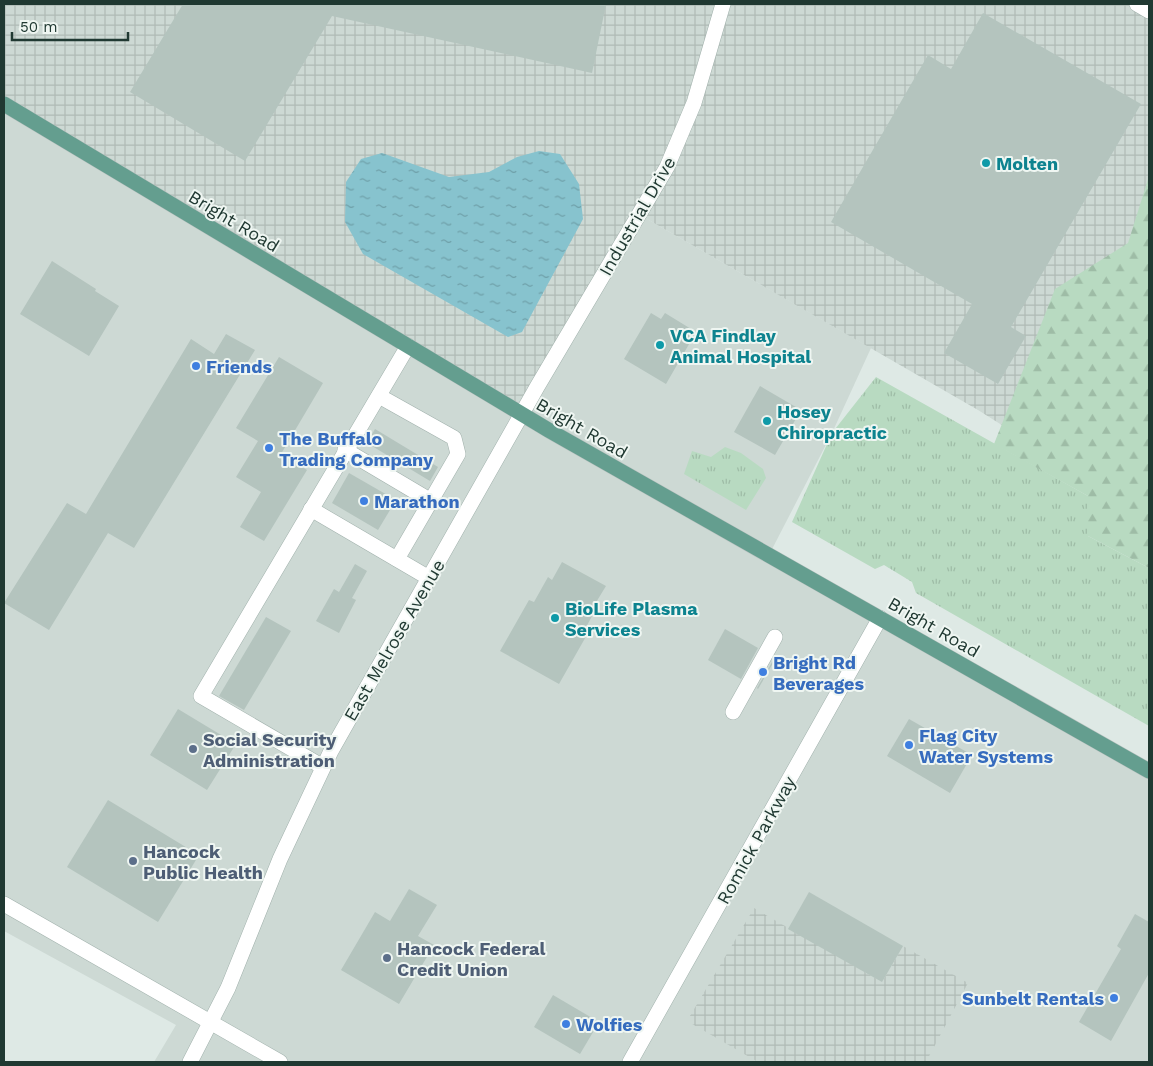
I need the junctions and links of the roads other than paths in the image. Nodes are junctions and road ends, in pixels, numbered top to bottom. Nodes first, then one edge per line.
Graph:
1 (723, 4) edge
2 (1137, 4) edge
3 (1149, 11) edge
4 (4, 104) edge
5 (408, 346) junction
6 (378, 396) junction
7 (522, 414) junction
8 (346, 450) junction
9 (431, 501) junction
10 (312, 509) junction
11 (397, 559) junction
12 (429, 578) junction
13 (880, 618) junction
14 (775, 637) dead end
15 (733, 712) dead end
16 (322, 767) junction
17 (1149, 771) edge
18 (4, 904) edge
19 (211, 1023) junction
20 (190, 1062) edge
21 (280, 1062) edge
22 (630, 1062) edge

1 - 7 street, Industrial Drive
2 - 3 street
4 - 5 main road, Bright Road
5 - 6 street
5 - 7 main road, Bright Road
6 - 8 street
6 - 9 street
7 - 12 street, East Melrose Avenue
7 - 13 main road, Bright Road
8 - 9 street
8 - 10 street
9 - 11 street
10 - 11 street
10 - 16 street
11 - 12 street
12 - 16 street, East Melrose Avenue
13 - 17 main road, Bright Road
13 - 22 street, Romick Parkway
14 - 15 street
16 - 19 street, East Melrose Avenue
18 - 19 street
19 - 20 street, East Melrose Avenue
19 - 21 street

